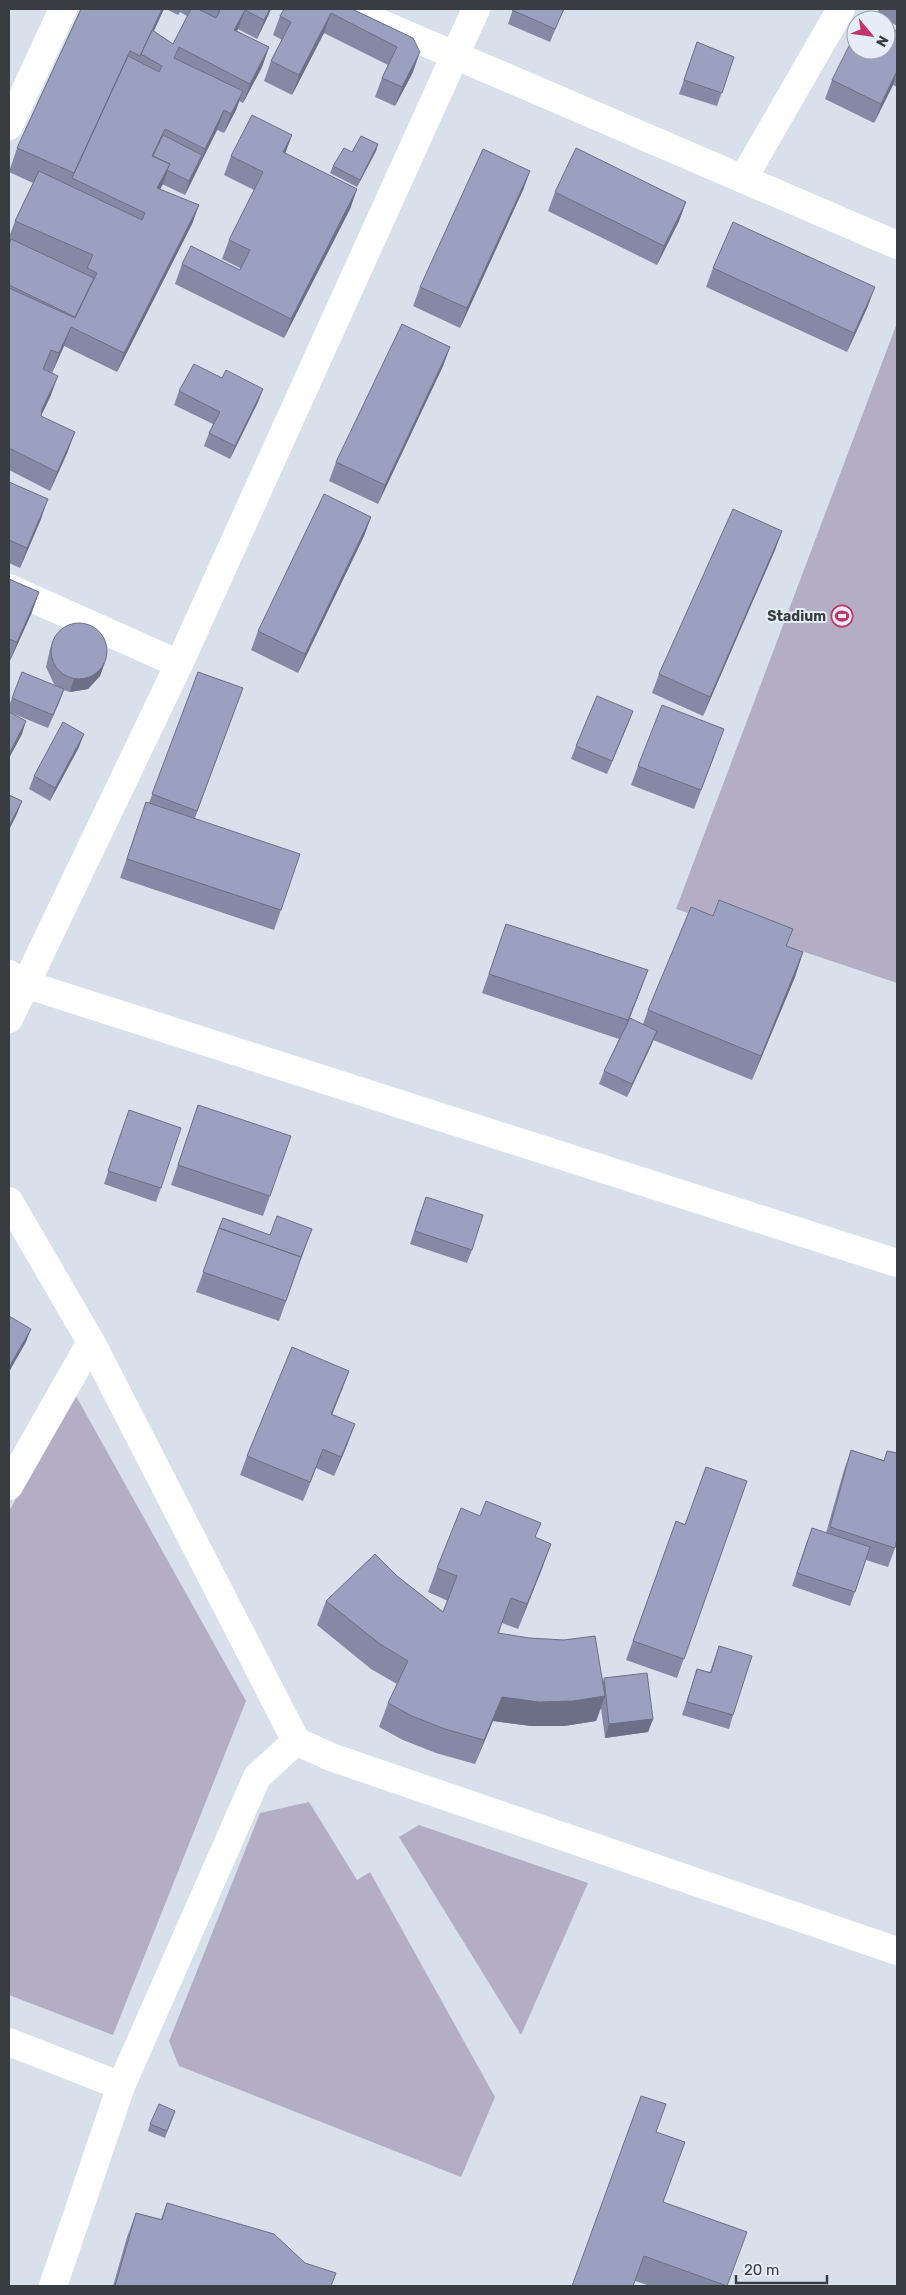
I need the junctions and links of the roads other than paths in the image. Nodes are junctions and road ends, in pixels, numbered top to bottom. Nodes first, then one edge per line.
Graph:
1 (63, 9) edge
2 (347, 9) edge
3 (476, 9) edge
4 (841, 9) edge
5 (455, 55) junction
6 (9, 126) edge
7 (743, 179) junction
8 (897, 245) edge
9 (9, 588) edge
10 (179, 664) junction
11 (14, 980) edge
12 (9, 1019) edge
13 (9, 1202) edge
14 (897, 1263) edge
15 (91, 1342) junction
16 (9, 1486) edge
17 (296, 1741) junction
18 (897, 1951) edge
19 (9, 2042) edge
20 (121, 2086) junction
21 (53, 2286) edge

1 - 6 street
2 - 5 street
3 - 5 street
4 - 7 street
5 - 7 street
5 - 10 street
7 - 8 street
9 - 10 street
10 - 11 street
11 - 12 street
11 - 14 street
13 - 15 street
15 - 16 street
15 - 17 street
17 - 18 street
17 - 20 street
19 - 20 street
20 - 21 street

